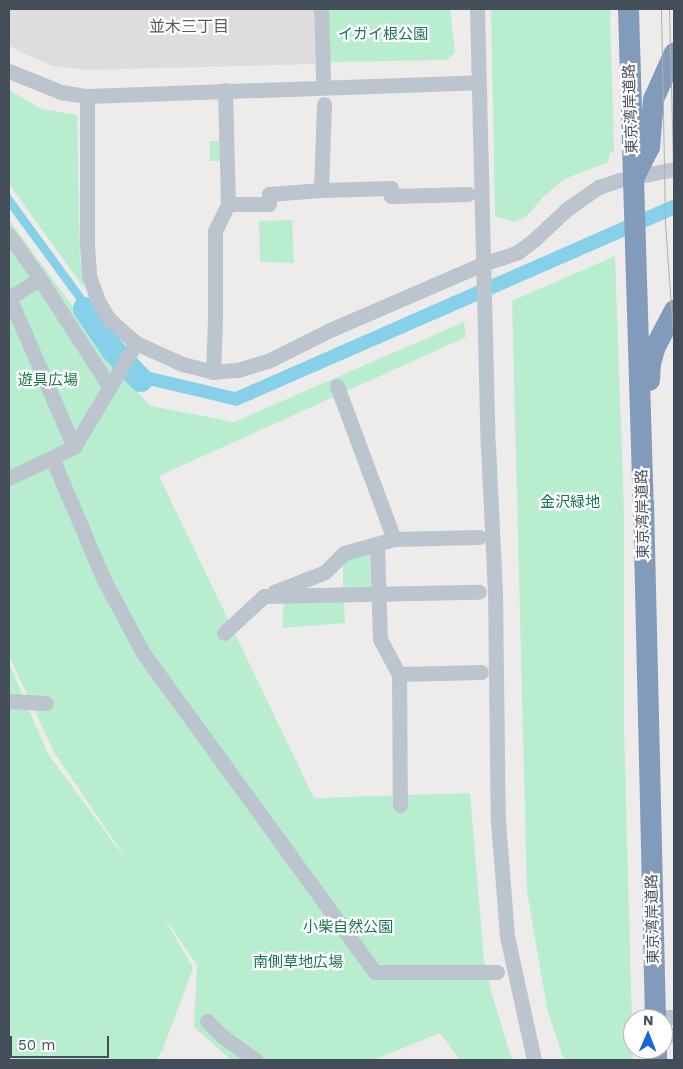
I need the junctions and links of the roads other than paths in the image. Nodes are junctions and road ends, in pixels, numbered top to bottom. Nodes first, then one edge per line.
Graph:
1 (321, 9) edge
2 (477, 9) edge
3 (628, 9) edge
4 (674, 52) edge
5 (9, 71) edge
6 (323, 77) dead end
7 (479, 82) junction
8 (225, 90) junction
9 (87, 96) junction
10 (324, 104) dead end
11 (674, 169) edge
12 (634, 176) junction
13 (321, 190) junction
14 (468, 194) dead end
15 (228, 204) junction
16 (9, 235) edge
17 (485, 263) junction
18 (40, 279) junction
19 (9, 298) edge
20 (674, 310) edge
21 (134, 347) junction
22 (212, 372) junction
23 (113, 380) junction
24 (337, 386) dead end
25 (74, 447) junction
26 (52, 458) junction
27 (9, 478) edge
28 (643, 502) junction
29 (479, 537) dead end
30 (394, 539) junction
31 (377, 545) junction
32 (479, 592) dead end
33 (378, 595) junction
34 (264, 596) junction
35 (224, 633) dead end
36 (481, 672) dead end
37 (399, 674) junction
38 (9, 701) edge
39 (46, 702) dead end
40 (400, 805) dead end
41 (498, 972) dead end
42 (662, 1009) edge
43 (207, 1020) dead end
44 (256, 1060) edge
45 (534, 1060) edge

1 - 6 street
2 - 7 street
3 - 12 highway, 東京湾岸道路
4 - 12 highway
5 - 9 street
7 - 8 street
7 - 17 street
8 - 9 street
8 - 15 street
9 - 21 street
10 - 13 street
11 - 12 street
12 - 17 street
12 - 28 highway, 東京湾岸道路
13 - 14 street
13 - 15 street
15 - 22 street
16 - 18 street
17 - 22 street
17 - 45 street
18 - 19 street
18 - 23 street
19 - 25 street
20 - 28 highway
21 - 22 street
21 - 23 street
23 - 25 street
24 - 30 street
25 - 26 street
26 - 27 street
26 - 41 street
28 - 42 highway, 東京湾岸道路
29 - 30 street
30 - 31 street
31 - 33 street
31 - 34 street
32 - 33 street
33 - 34 street
33 - 37 street
34 - 35 street
36 - 37 street
37 - 40 street
38 - 39 street
43 - 44 street

